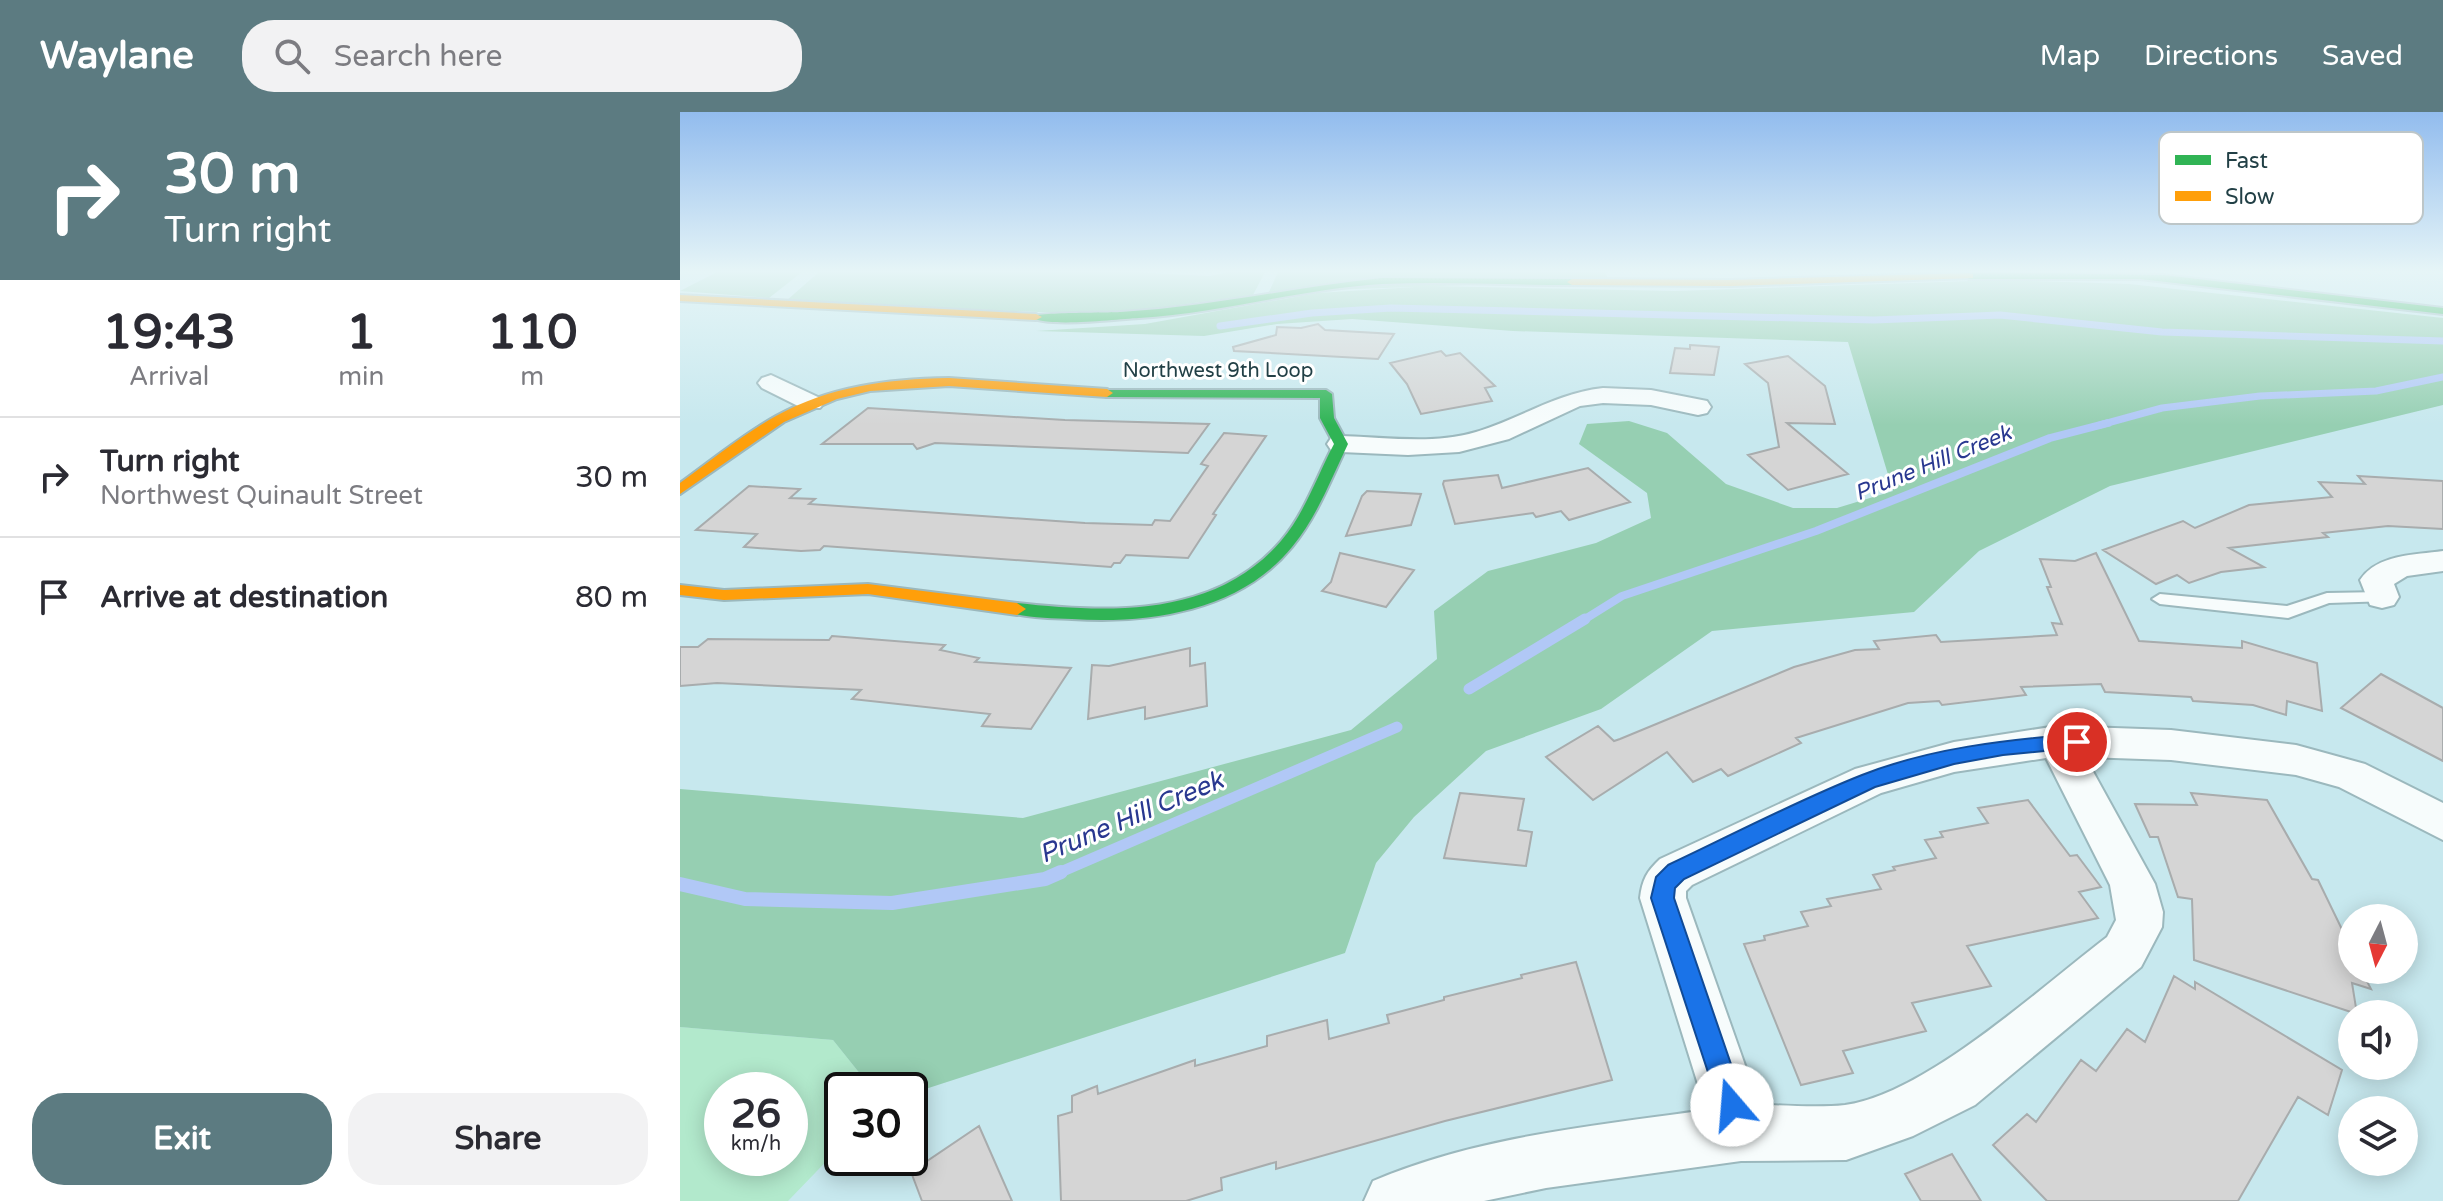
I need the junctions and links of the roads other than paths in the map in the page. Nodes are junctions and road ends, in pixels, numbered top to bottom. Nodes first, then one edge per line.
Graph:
1 (771, 383) dead end
2 (811, 403) junction
3 (1698, 407) dead end
4 (1341, 444) junction
5 (680, 490) edge
6 (2443, 561) edge
7 (680, 590) edge
8 (2382, 597) joint
9 (2160, 599) dead end
10 (2057, 741) junction
11 (2443, 823) edge
12 (1741, 1133) junction
13 (1393, 1201) edge

1 - 2 street
2 - 4 street, Northwest 9th Loop
2 - 5 street, Northwest 9th Loop
3 - 4 street
4 - 7 street
6 - 8 street
8 - 9 lane
10 - 11 street
10 - 12 street
10 - 12 street
12 - 13 street

